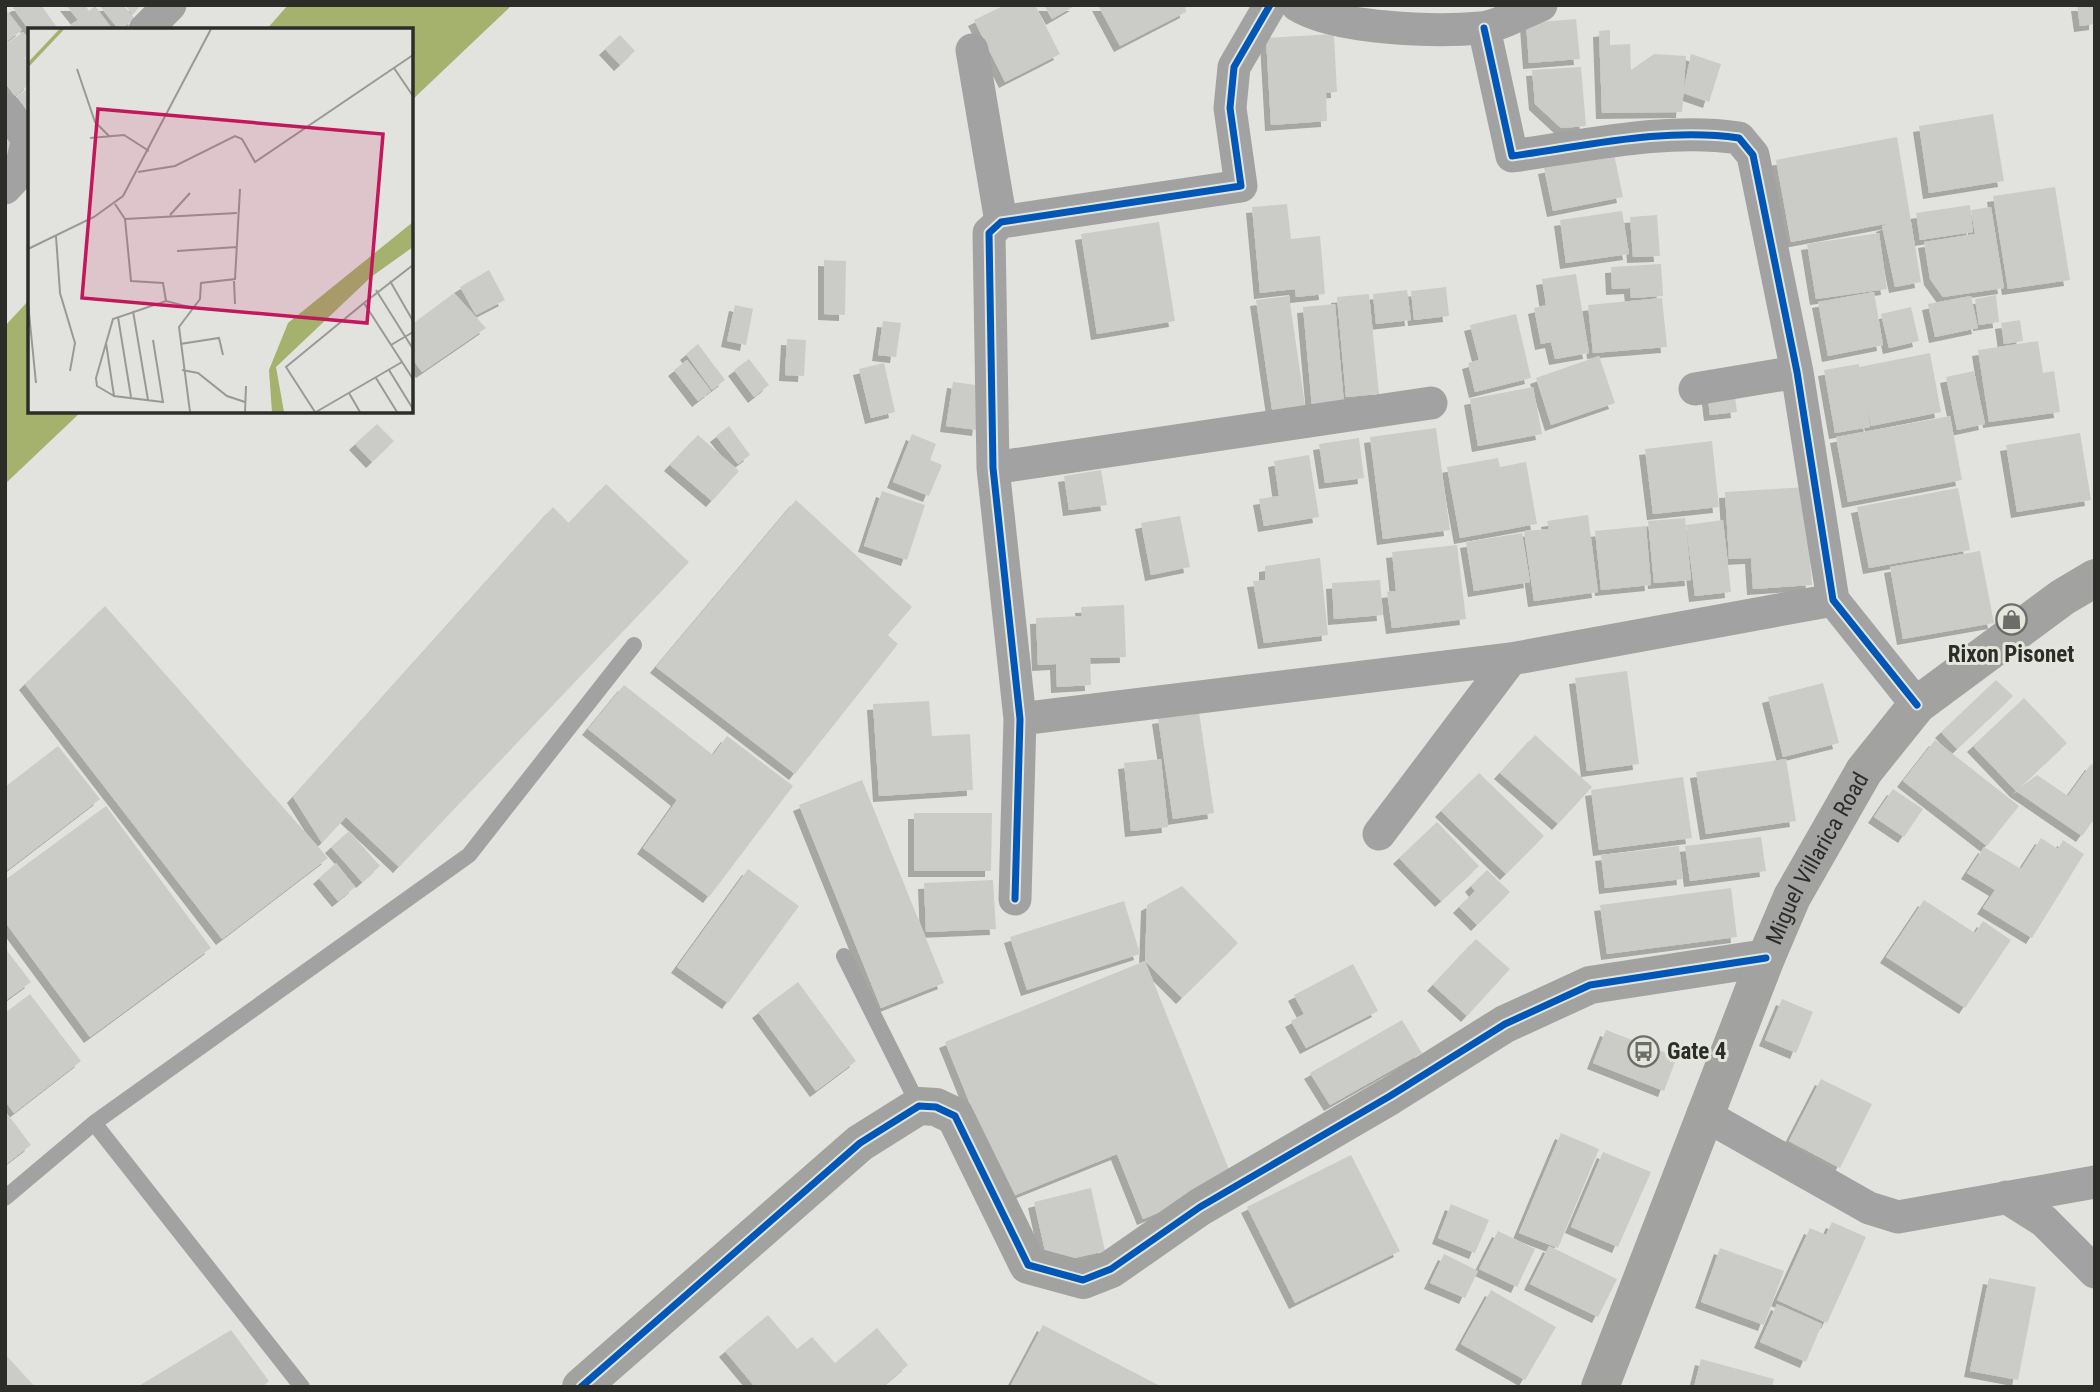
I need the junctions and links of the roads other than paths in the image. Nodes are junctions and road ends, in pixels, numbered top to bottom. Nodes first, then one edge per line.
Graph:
1 (170, 5) edge
2 (1269, 5) edge
3 (1297, 5) edge
4 (1541, 5) edge
5 (147, 28) edge
6 (1483, 28) junction
7 (972, 50) dead end
8 (5, 109) edge
9 (28, 137) edge
10 (28, 142) edge
11 (5, 188) edge
12 (1001, 222) junction
13 (1797, 372) junction
14 (1695, 389) dead end
15 (1431, 403) dead end
16 (993, 468) junction
17 (2095, 578) edge
18 (1833, 600) junction
19 (634, 645) dead end
20 (1511, 659) junction
21 (1917, 705) junction
22 (1020, 719) junction
23 (1379, 834) dead end
24 (1015, 899) dead end
25 (844, 956) dead end
26 (1766, 958) junction
27 (919, 1105) junction
28 (1703, 1114) junction
29 (94, 1123) junction
30 (2095, 1182) edge
31 (2006, 1197) junction
32 (5, 1198) edge
33 (2095, 1272) edge
34 (302, 1387) edge
35 (581, 1387) edge
36 (1600, 1387) edge

1 - 5 street
2 - 12 street
3 - 6 street
4 - 6 street
6 - 13 street
7 - 12 street
8 - 9 street
10 - 11 street
12 - 16 street
13 - 14 street
13 - 18 street
15 - 16 street
16 - 22 street
17 - 21 street, Miguel Villarica Road
18 - 20 street
18 - 21 street
19 - 29 lane
20 - 22 street
20 - 23 street
21 - 26 street, Miguel Villarica Road
22 - 24 street
25 - 27 lane
26 - 27 street
26 - 28 street, Miguel Villarica Road
27 - 35 street
28 - 31 street
28 - 36 street, Miguel Villarica Road
29 - 32 lane
29 - 34 lane
30 - 31 street
31 - 33 street

